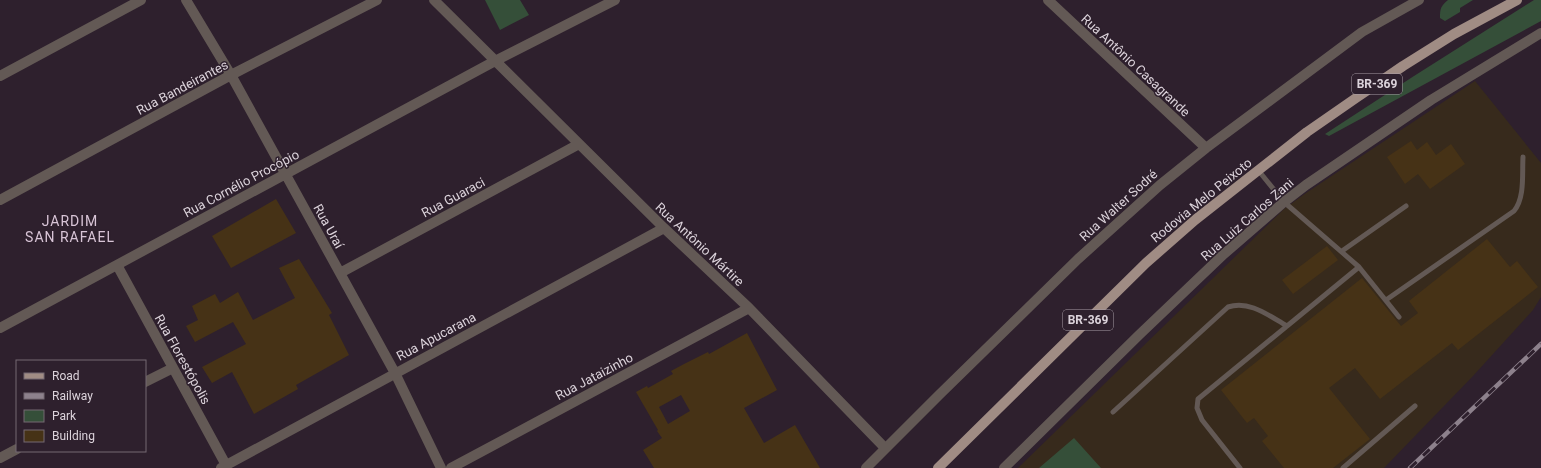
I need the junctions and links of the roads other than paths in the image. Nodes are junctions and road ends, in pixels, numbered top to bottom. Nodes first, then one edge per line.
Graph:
1 (141, 0) edge
2 (186, 0) edge
3 (377, 0) edge
4 (434, 0) edge
5 (615, 0) edge
6 (1048, 0) edge
7 (1419, 0) edge
8 (1517, 0) edge
9 (1541, 33) edge
10 (494, 61) junction
11 (231, 75) junction
12 (0, 76) edge
13 (579, 144) junction
14 (1206, 148) junction
15 (1523, 157) dead end
16 (1258, 170) junction
17 (285, 174) junction
18 (0, 200) edge
19 (1284, 202) junction
20 (1406, 206) dead end
21 (664, 228) junction
22 (1342, 251) junction
23 (117, 265) junction
24 (1359, 267) junction
25 (340, 273) junction
26 (1386, 300) junction
27 (749, 308) junction
28 (1399, 318) dead end
29 (1287, 326) junction
30 (0, 328) edge
31 (173, 368) junction
32 (395, 373) junction
33 (146, 382) edge
34 (1415, 406) dead end
35 (1113, 412) dead end
36 (885, 448) junction
37 (16, 450) edge
38 (0, 458) edge
39 (224, 467) edge
40 (441, 468) edge
41 (451, 468) edge
42 (866, 468) edge
43 (938, 468) edge
44 (1004, 468) edge
45 (1240, 468) edge
46 (1343, 468) edge

1 - 12 street
2 - 11 street, Rua Uraí
3 - 11 street, Rua Bandeirantes
4 - 10 street, Rua Antônio Mártire
5 - 10 street, Rua Cornélio Procópio
6 - 14 street, Rua Antônio Casagrande
7 - 14 street, Rua Walter Sodré
8 - 16 main road, Rodovia Melo Peixoto / BR-369
9 - 19 street, Rua Luiz Carlos Zani
10 - 13 street, Rua Antônio Mártire
10 - 17 street, Rua Cornélio Procópio
11 - 17 street, Rua Uraí
11 - 18 street, Rua Bandeirantes
13 - 21 street, Rua Antônio Mártire
13 - 25 street, Rua Guaraci
14 - 36 street, Rua Walter Sodré
15 - 26 lane
16 - 19 lane
16 - 43 main road, Rodovia Melo Peixoto / BR-369
17 - 23 street, Rua Cornélio Procópio
17 - 25 street, Rua Uraí
19 - 22 lane
19 - 44 street, Rua Luiz Carlos Zani
20 - 22 lane
21 - 27 street, Rua Antônio Mártire
21 - 32 street, Rua Apucarana
22 - 24 lane
23 - 30 street, Rua Cornélio Procópio
23 - 31 street, Rua Florestópolis
24 - 26 lane
24 - 29 lane
25 - 32 street, Rua Uraí
26 - 28 lane
27 - 36 street, Rua Antônio Mártire
27 - 41 street, Rua Jataizinho
29 - 35 lane
29 - 45 lane
31 - 33 street
31 - 39 street, Rua Florestópolis
32 - 39 street, Rua Apucarana
32 - 40 street, Rua Uraí
34 - 46 lane
36 - 42 street, Rua Walter Sodré
37 - 38 street

